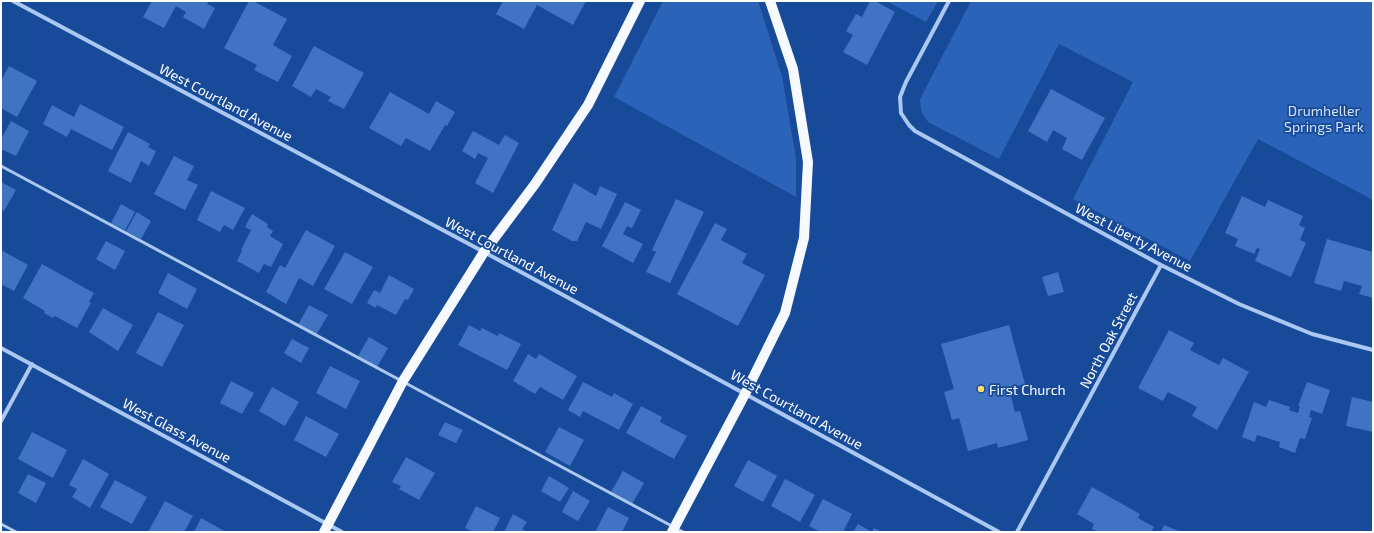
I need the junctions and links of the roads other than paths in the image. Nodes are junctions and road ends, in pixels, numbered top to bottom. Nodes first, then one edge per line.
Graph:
1 (13, 1) edge
2 (640, 1) edge
3 (770, 1) edge
4 (949, 1) edge
5 (1, 166) edge
6 (484, 252) junction
7 (1161, 265) junction
8 (1, 348) edge
9 (1373, 350) edge
10 (32, 364) junction
11 (403, 381) junction
12 (746, 394) junction
13 (1, 421) edge
14 (1, 524) edge
15 (326, 528) edge
16 (677, 530) edge
17 (16, 532) edge
18 (342, 532) edge
19 (999, 532) edge
20 (1017, 532) edge

1 - 6 street, West Courtland Avenue
2 - 6 main road
3 - 12 main road
4 - 7 street, West Liberty Avenue
5 - 11 lane
6 - 11 main road
6 - 12 street, West Courtland Avenue
7 - 9 street, West Liberty Avenue
7 - 20 street, North Oak Street
8 - 10 street, West Glass Avenue
10 - 13 street
10 - 15 street, West Glass Avenue
11 - 15 main road
11 - 16 lane
12 - 16 main road
12 - 19 street, West Courtland Avenue
14 - 17 lane
15 - 18 street, West Glass Avenue

